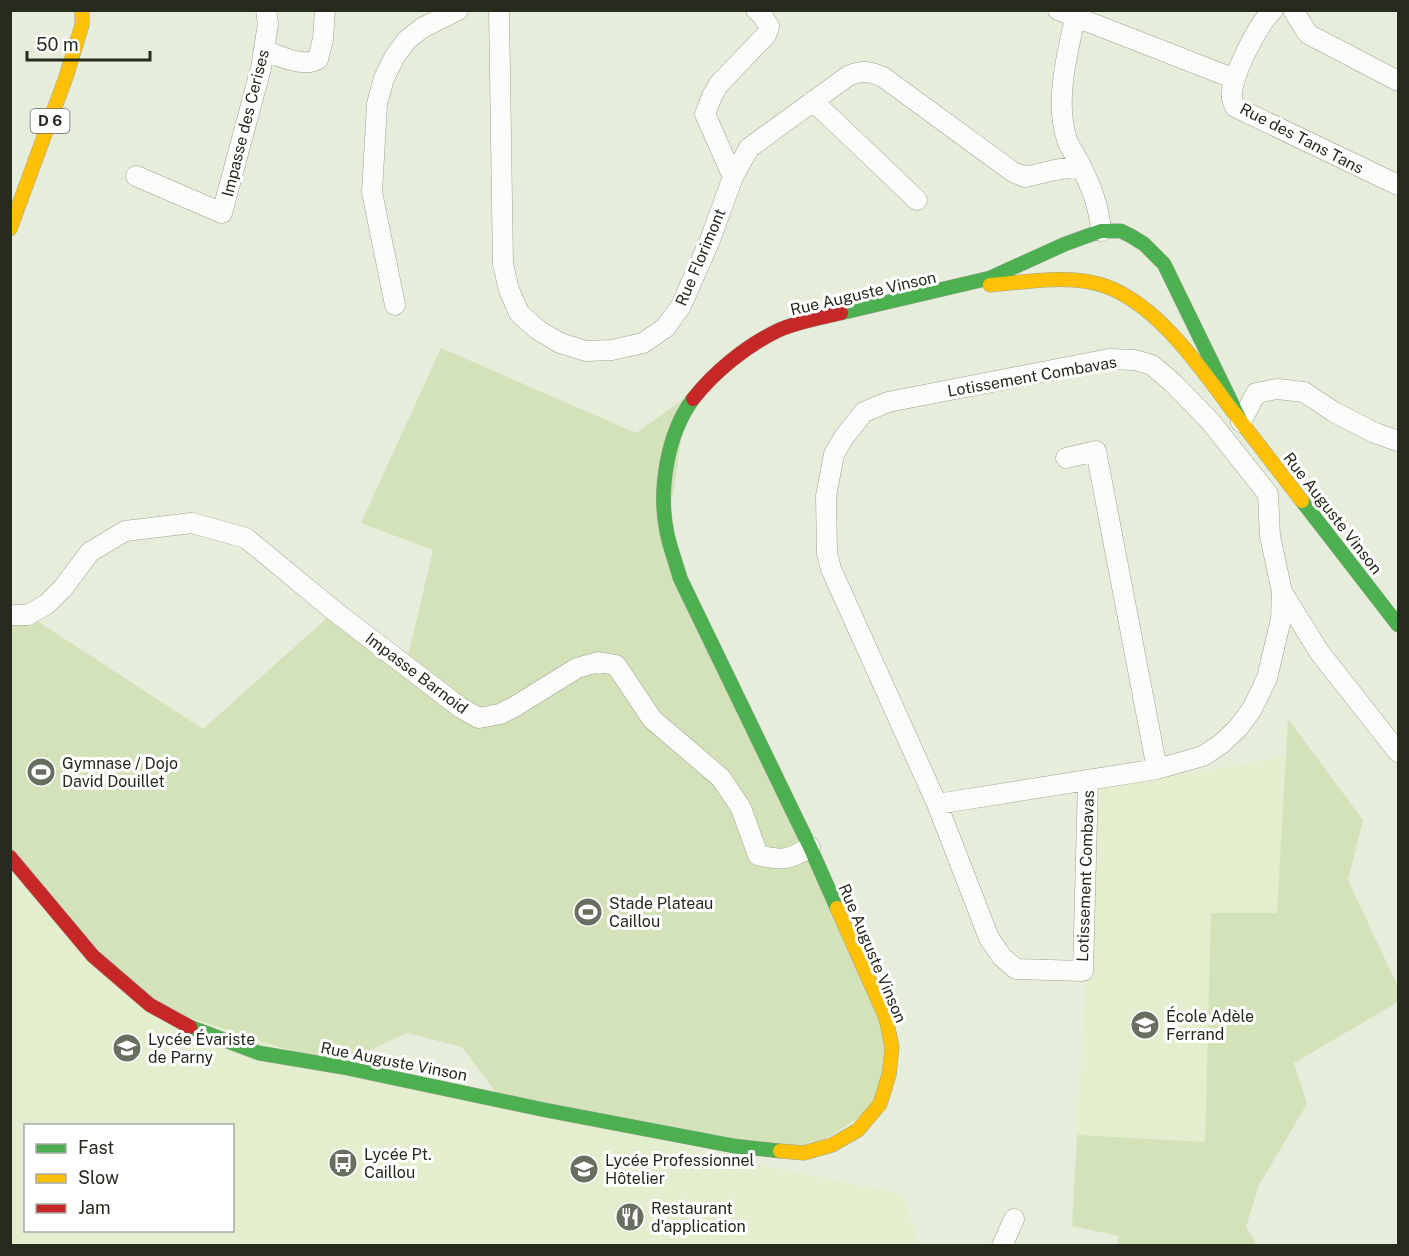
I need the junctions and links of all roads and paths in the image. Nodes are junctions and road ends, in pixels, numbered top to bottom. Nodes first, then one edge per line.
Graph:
1 (82, 10) edge
2 (266, 10) edge
3 (325, 10) edge
4 (458, 10) edge
5 (499, 10) edge
6 (756, 10) edge
7 (1273, 10) edge
8 (1293, 10) edge
9 (1070, 13) edge
10 (264, 50) junction
11 (1235, 79) junction
12 (1398, 81) edge
13 (813, 101) junction
14 (1081, 166) junction
15 (136, 176) dead end
16 (733, 177) junction
17 (1398, 185) edge
18 (917, 200) dead end
19 (10, 229) edge
20 (1095, 232) junction
21 (1079, 251) dead end
22 (962, 286) junction
23 (1180, 294) junction
24 (1133, 299) junction
25 (395, 305) dead end
26 (1246, 429) junction
27 (1398, 441) edge
28 (1066, 458) dead end
29 (1247, 467) junction
30 (1293, 488) junction
31 (1268, 494) junction
32 (1282, 591) junction
33 (10, 615) edge
34 (1398, 625) edge
35 (1398, 752) edge
36 (1156, 769) junction
37 (1088, 781) junction
38 (937, 804) junction
39 (810, 847) junction
40 (10, 857) edge
41 (1014, 1219) dead end
42 (1002, 1245) edge

1 - 19 main road, D 6
2 - 10 street, Impasse des Cerises
3 - 10 street
4 - 25 street
5 - 16 street, Rue Florimont
6 - 16 street
7 - 11 street, Rue des Tans Tans
8 - 12 street
9 - 11 street
9 - 14 street
10 - 15 street, Impasse des Cerises
11 - 17 street, Rue des Tans Tans
13 - 14 street, Rue Florimont
13 - 16 street, Rue Florimont
13 - 18 street
14 - 20 street
20 - 21 main road
20 - 22 main road, Rue Auguste Vinson
20 - 23 main road, Rue Auguste Vinson
22 - 24 main road, Rue Auguste Vinson
22 - 39 main road, Rue Auguste Vinson
23 - 24 main road
23 - 26 main road, Rue Auguste Vinson
24 - 26 main road, Rue Auguste Vinson
26 - 27 street
26 - 29 street
26 - 30 main road, Rue Auguste Vinson
28 - 36 street
29 - 31 street, Lotissement Combavas
29 - 38 street, Lotissement Combavas
30 - 31 street
30 - 34 main road, Rue Auguste Vinson
31 - 32 street, Lotissement Combavas
32 - 35 street
32 - 36 street, Lotissement Combavas
33 - 39 street, Impasse Barnoid
36 - 37 street, Lotissement Combavas
37 - 38 street, Lotissement Combavas
37 - 38 street, Lotissement Combavas
39 - 40 main road, Rue Auguste Vinson
41 - 42 street

